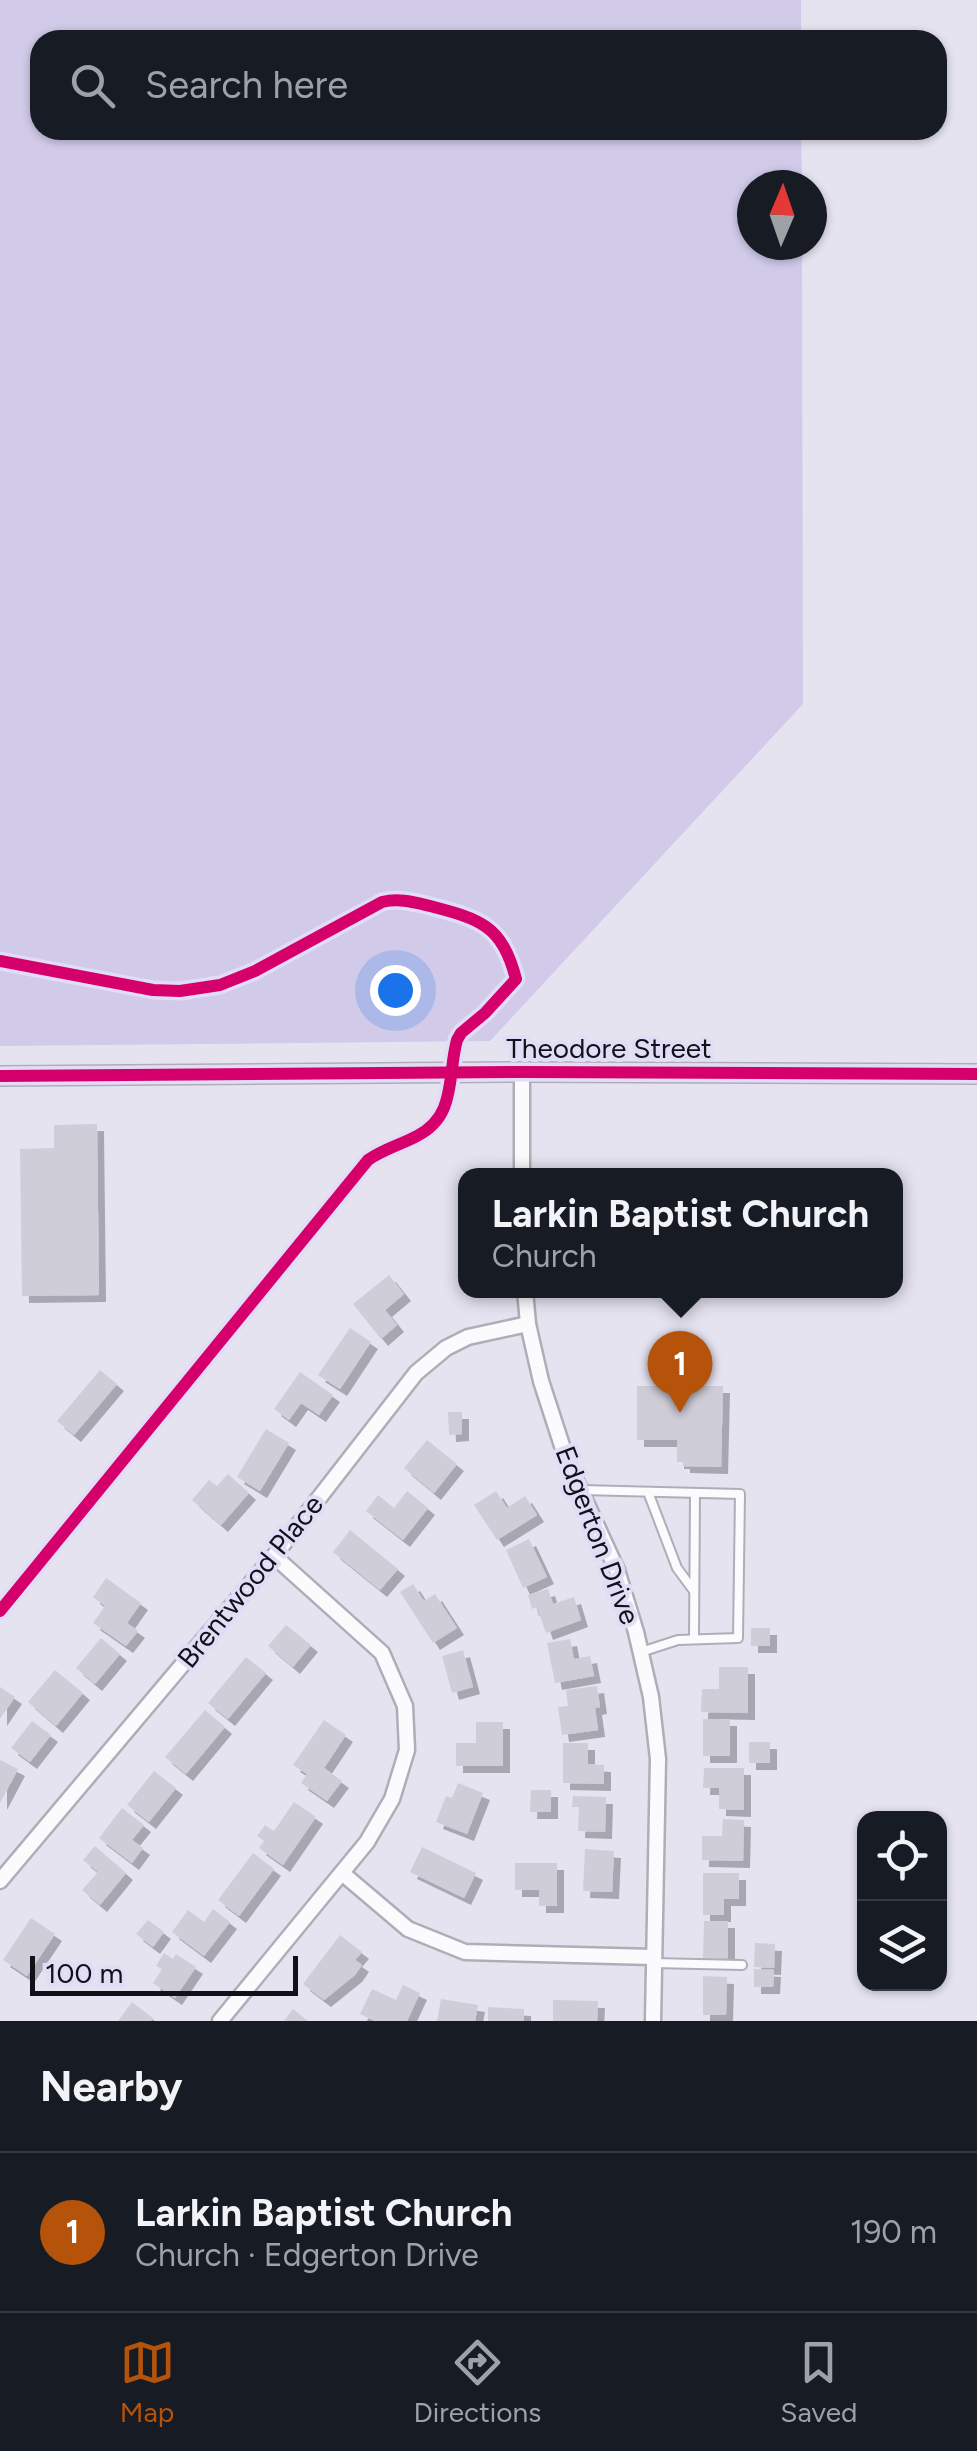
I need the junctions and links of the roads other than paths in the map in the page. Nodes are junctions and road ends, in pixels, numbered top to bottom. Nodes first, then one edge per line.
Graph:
1 (522, 1072) junction
2 (977, 1074) edge
3 (0, 1076) edge
4 (522, 1168) edge
5 (526, 1298) edge
6 (528, 1324) junction
7 (580, 1490) junction
8 (648, 1492) junction
9 (695, 1493) junction
10 (274, 1556) junction
11 (694, 1592) junction
12 (694, 1639) junction
13 (641, 1652) junction
14 (342, 1872) junction
15 (0, 1881) edge
16 (653, 1960) junction
17 (742, 1965) dead end
18 (220, 2021) edge
19 (653, 2021) edge

1 - 2 street, Theodore Street
1 - 3 street, Theodore Street
1 - 4 street
5 - 6 street, Edgerton Drive
6 - 7 street, Edgerton Drive
6 - 10 street, Brentwood Place
7 - 8 lane
7 - 13 street, Edgerton Drive
8 - 9 lane
8 - 11 lane
9 - 11 lane
9 - 12 lane
10 - 14 street
10 - 15 street, Brentwood Place
11 - 12 lane
12 - 13 lane
13 - 16 street, Edgerton Drive
14 - 16 street
14 - 18 street
16 - 17 lane
16 - 19 street, Edgerton Drive

